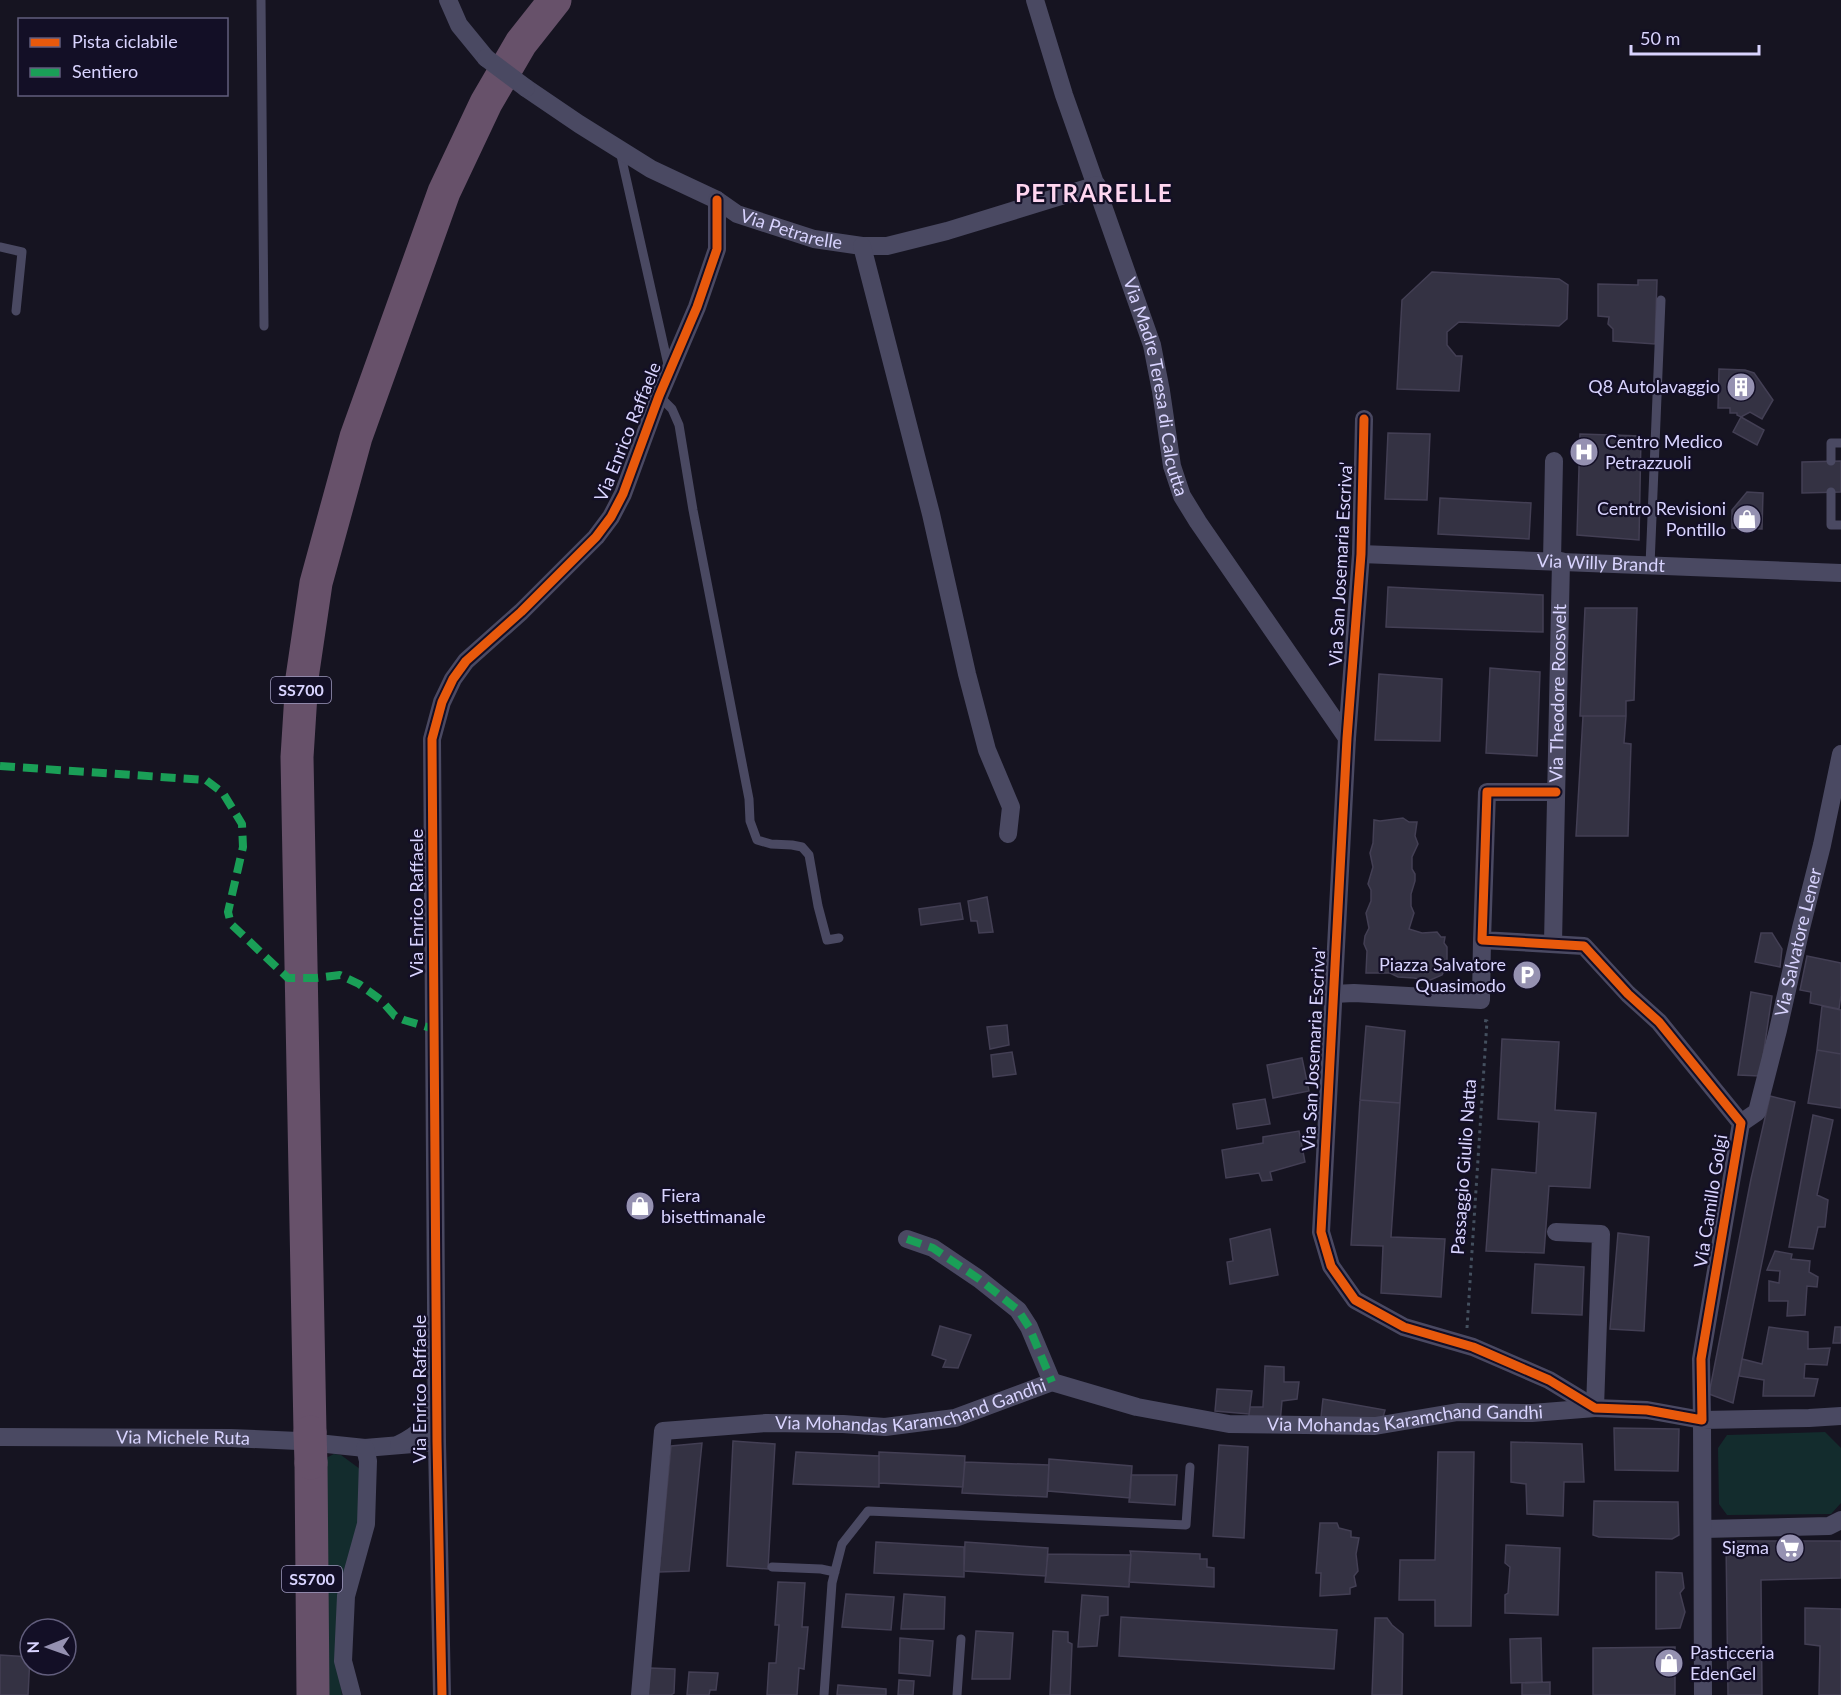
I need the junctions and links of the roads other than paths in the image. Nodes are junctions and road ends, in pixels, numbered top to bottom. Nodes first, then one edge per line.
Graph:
1 (261, 0) edge
2 (448, 0) edge
3 (555, 0) edge
4 (1035, 0) edge
5 (620, 149) junction
6 (1097, 185) junction
7 (717, 201) junction
8 (862, 246) junction
9 (0, 247) edge
10 (1661, 300) dead end
11 (16, 311) dead end
12 (264, 326) dead end
13 (669, 371) junction
14 (659, 396) junction
15 (1364, 419) dead end
16 (1841, 443) edge
17 (1554, 461) dead end
18 (1831, 461) dead end
19 (1831, 492) dead end
20 (1841, 525) edge
21 (1361, 554) junction
22 (1557, 561) junction
23 (1650, 565) junction
24 (1841, 573) edge
25 (1347, 738) junction
26 (1841, 754) edge
27 (1556, 792) junction
28 (1008, 834) dead end
29 (839, 938) dead end
30 (1482, 940) junction
31 (1553, 943) junction
32 (1334, 994) junction
33 (1741, 1123) junction
34 (1556, 1232) dead end
35 (907, 1239) dead end
36 (1052, 1382) junction
37 (437, 1402) junction
38 (1596, 1408) junction
39 (1702, 1420) junction
40 (1836, 1420) edge
41 (0, 1437) edge
42 (437, 1443) junction
43 (395, 1446) junction
44 (365, 1448) junction
45 (1190, 1467) dead end
46 (1841, 1520) edge
47 (1703, 1529) junction
48 (772, 1567) dead end
49 (835, 1572) junction
50 (961, 1639) dead end
51 (313, 1695) edge
52 (352, 1695) edge
53 (442, 1695) edge
54 (640, 1695) edge
55 (824, 1695) edge
56 (957, 1695) edge
57 (1702, 1695) edge

1 - 12 lane
2 - 5 street, Via Petrarelle, bridge
3 - 51 highway, SS700
4 - 6 street, Via Madre Teresa di Calcutta
5 - 7 street, Via Petrarelle
5 - 13 lane
6 - 8 street, Via Petrarelle
6 - 25 street, Via Madre Teresa di Calcutta
7 - 8 street, Via Petrarelle
7 - 13 street, Via Enrico Raffaele
8 - 28 street
9 - 11 lane
10 - 23 lane
13 - 14 street, Via Enrico Raffaele
14 - 29 lane
14 - 37 street, Via Enrico Raffaele
15 - 21 street, Via San Josemaria Escriva'
16 - 18 lane
17 - 22 street, Via Theodore Roosvelt
19 - 20 lane
21 - 22 street, Via Willy Brandt
21 - 25 street, Via San Josemaria Escriva'
22 - 23 street, Via Willy Brandt
22 - 27 street, Via Theodore Roosvelt
23 - 24 street, Via Willy Brandt
25 - 32 street, Via San Josemaria Escriva'
26 - 33 street, Via Salvatore Lener
27 - 30 street
27 - 31 street, Via Theodore Roosvelt
30 - 31 street
30 - 32 street
31 - 33 street, Via Camillo Golgi
32 - 38 street, Via San Josemaria Escriva'
33 - 39 street, Via Camillo Golgi
34 - 38 street
35 - 36 street
36 - 38 street, Via Mohandas Karamchand Gandhi
36 - 54 street, Via Mohandas Karamchand Gandhi
37 - 42 street, Via Enrico Raffaele
37 - 43 street, Via Michele Ruta
38 - 39 street, Via San Josemaria Escriva'
39 - 40 street, Via San Josemaria Escriva'
39 - 47 street, Via Camillo Golgi
41 - 44 street, Via Michele Ruta
42 - 43 street, Via Michele Ruta
42 - 53 street, Via Enrico Raffaele
43 - 44 street, Via Michele Ruta
44 - 52 street
45 - 49 lane
46 - 47 street
47 - 57 street, Via Camillo Golgi
48 - 49 lane
49 - 55 lane
50 - 56 lane

